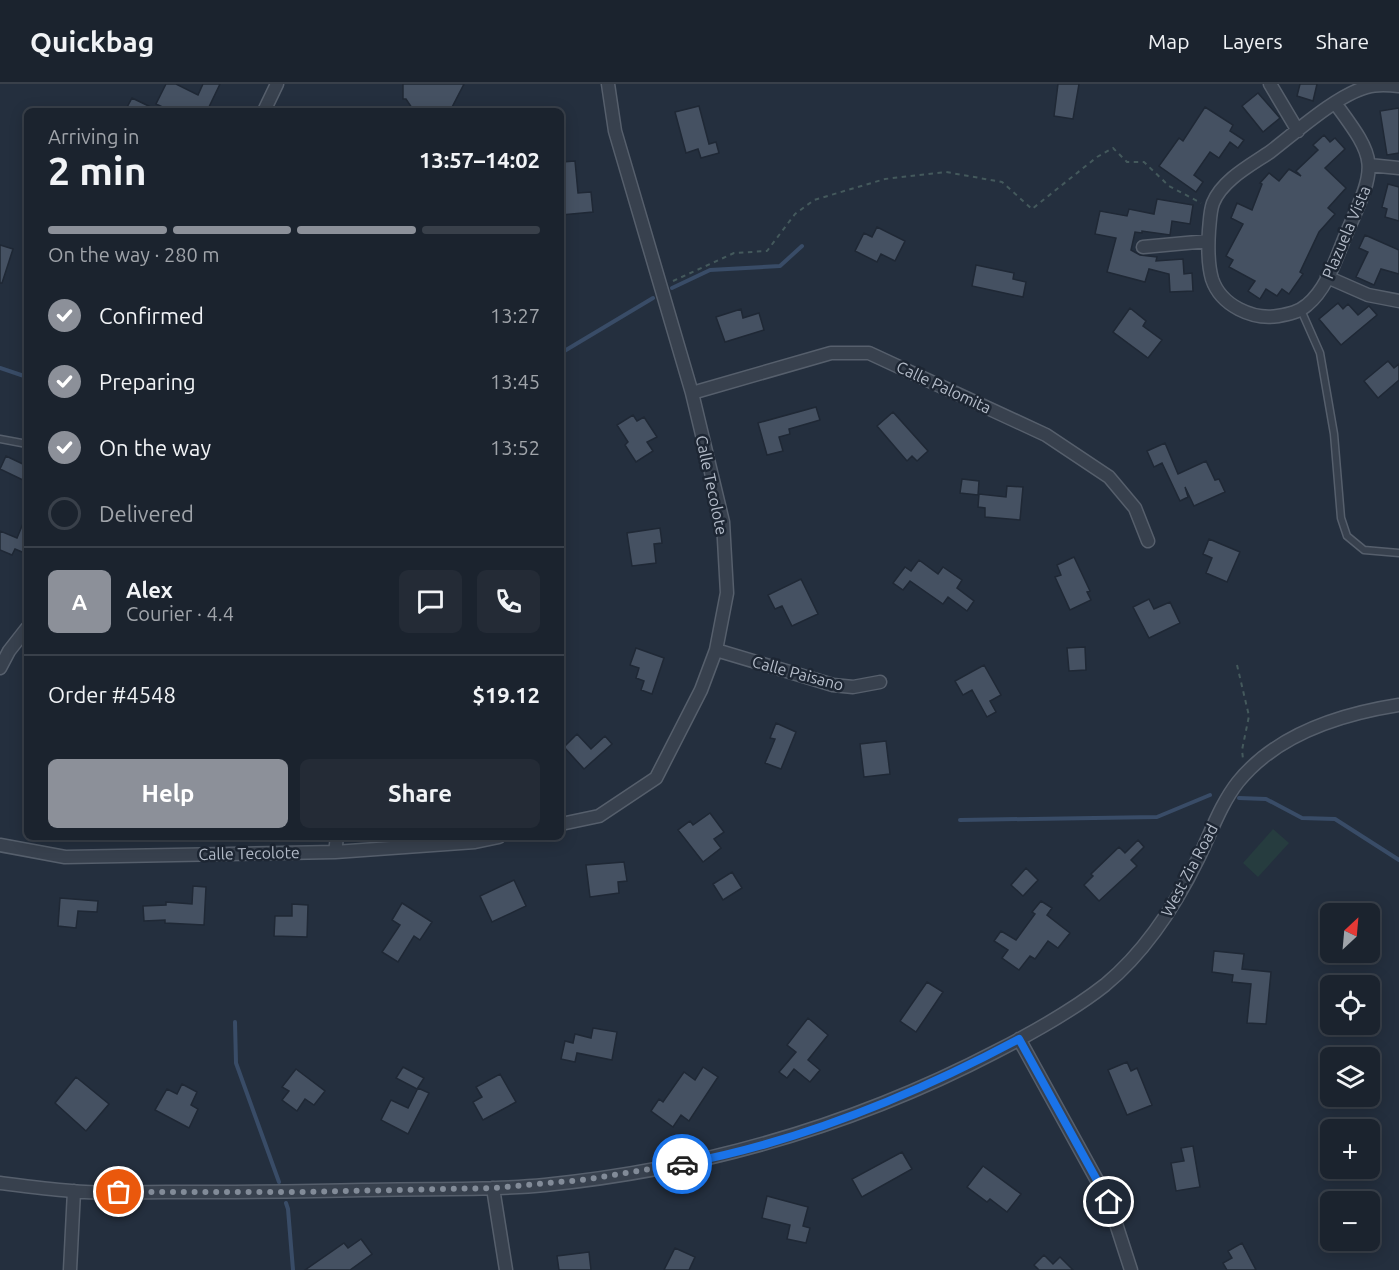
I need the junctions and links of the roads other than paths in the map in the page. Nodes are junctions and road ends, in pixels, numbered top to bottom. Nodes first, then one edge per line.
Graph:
1 (277, 84) edge
2 (608, 84) edge
3 (1270, 84) edge
4 (1369, 85) edge
5 (1399, 86) edge
6 (1335, 103) junction
7 (265, 108) edge
8 (1298, 131) junction
9 (1369, 165) junction
10 (1399, 168) edge
11 (1208, 241) junction
12 (1143, 247) dead end
13 (1327, 277) junction
14 (1399, 301) edge
15 (1301, 309) junction
16 (692, 393) junction
17 (0, 439) edge
18 (24, 443) edge
19 (1148, 541) dead end
20 (1399, 553) edge
21 (24, 632) edge
22 (716, 650) junction
23 (0, 668) edge
24 (880, 682) dead end
25 (1399, 705) edge
26 (564, 823) edge
27 (337, 840) edge
28 (485, 840) edge
29 (0, 845) edge
30 (335, 852) junction
31 (1019, 1039) junction
32 (0, 1183) edge
33 (494, 1188) junction
34 (74, 1191) junction
35 (70, 1270) edge
36 (506, 1270) edge
37 (1131, 1270) edge

1 - 7 street
2 - 16 street, Calle Tecolote
3 - 8 street
4 - 5 street
4 - 6 street
6 - 8 street
6 - 9 street, Plazuela Vista
8 - 11 street
9 - 10 street
9 - 13 street, Plazuela Vista
11 - 12 street
11 - 15 street
13 - 14 street
13 - 15 street, Plazuela Vista
15 - 20 lane
16 - 19 street, Calle Palomita
16 - 22 street, Calle Tecolote
17 - 18 lane
21 - 23 street
22 - 24 street, Calle Paisano
22 - 26 street, Calle Tecolote
25 - 31 street, West Zia Road
27 - 30 street
28 - 30 street, Calle Tecolote
29 - 30 street, Calle Tecolote
31 - 33 street, West Zia Road
31 - 37 street
32 - 34 street, West Zia Road
33 - 34 street, West Zia Road
33 - 36 street
34 - 35 street

